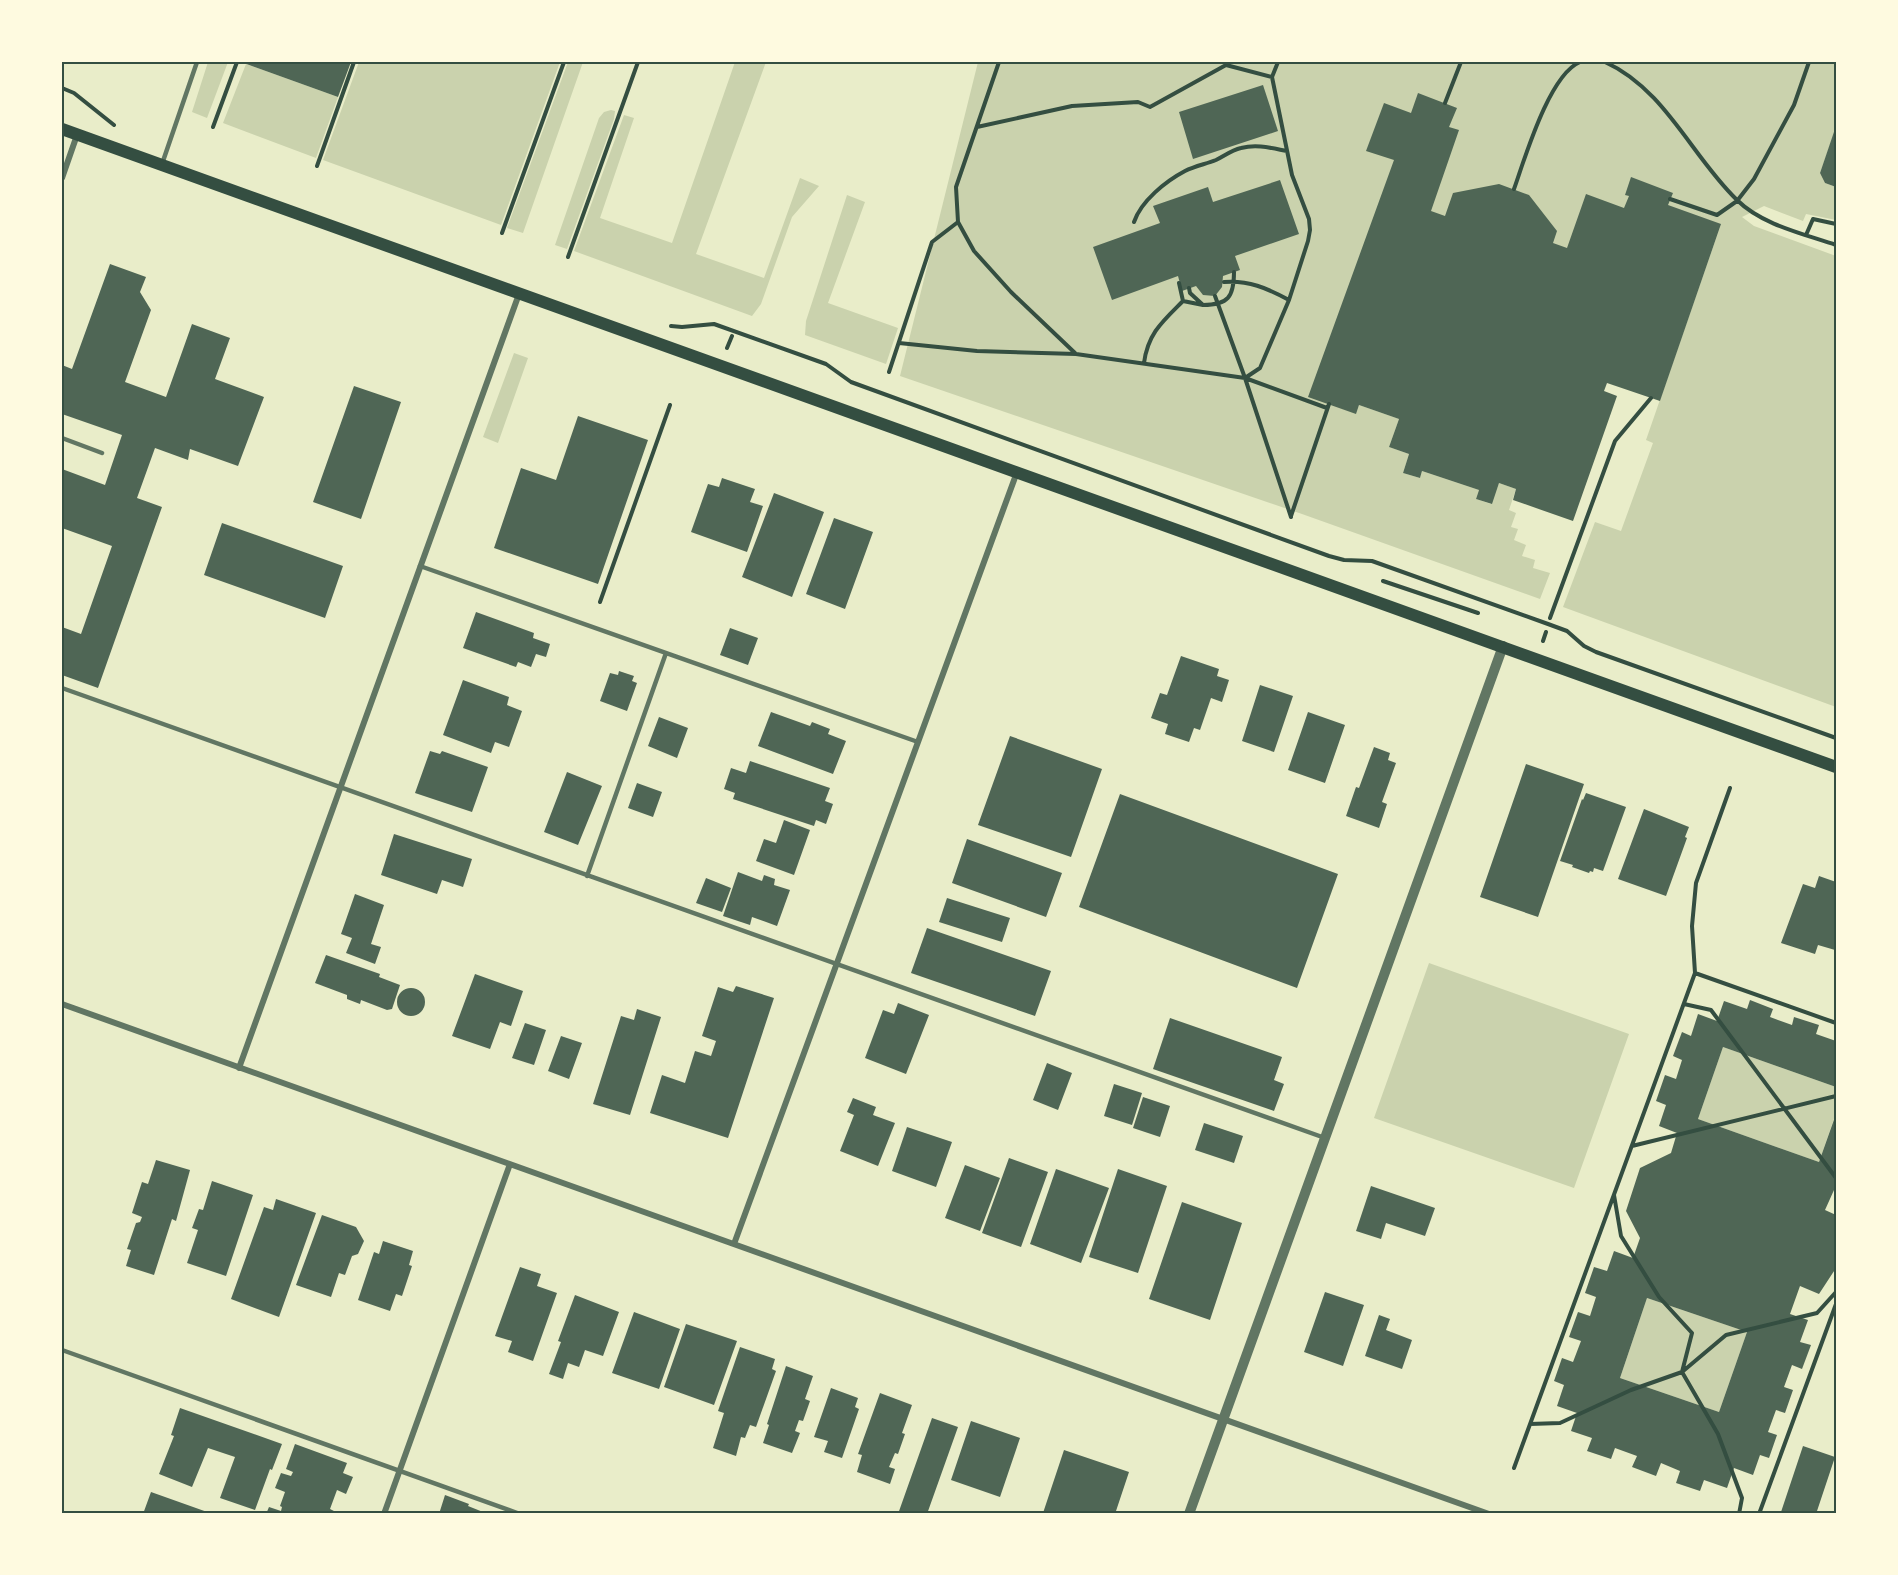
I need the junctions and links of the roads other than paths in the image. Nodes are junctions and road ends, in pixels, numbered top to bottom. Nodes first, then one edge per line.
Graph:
1 (197, 62) edge
2 (62, 129) edge
3 (77, 135) junction
4 (162, 165) junction
5 (62, 178) edge
6 (519, 293) junction
7 (62, 438) edge
8 (102, 453) dead end
9 (1017, 471) junction
10 (420, 566) junction
11 (1503, 646) junction
12 (666, 653) junction
13 (62, 688) edge
14 (918, 742) junction
15 (1836, 767) edge
16 (340, 788) junction
17 (587, 876) junction
18 (836, 965) junction
19 (62, 1004) edge
20 (239, 1068) junction
21 (1325, 1138) junction
22 (510, 1164) junction
23 (734, 1244) junction
24 (62, 1350) edge
25 (1224, 1418) junction
26 (400, 1471) junction
27 (384, 1514) edge
28 (520, 1514) edge
29 (1190, 1514) edge
30 (1490, 1514) edge

1 - 4 lane
2 - 3 main road
3 - 4 main road
3 - 5 street
4 - 6 main road
6 - 9 main road
6 - 10 street
7 - 8 lane
9 - 11 main road
9 - 14 street
10 - 12 lane
10 - 16 street
11 - 15 main road
11 - 21 street
12 - 14 lane
12 - 17 lane
13 - 16 lane
14 - 18 street
16 - 17 lane
16 - 20 street
17 - 18 lane
18 - 21 lane
18 - 23 street
19 - 20 street
20 - 22 street
21 - 25 street
22 - 23 street
22 - 26 street
23 - 25 street
24 - 26 lane
25 - 29 street
25 - 30 street
26 - 27 street
26 - 28 lane

